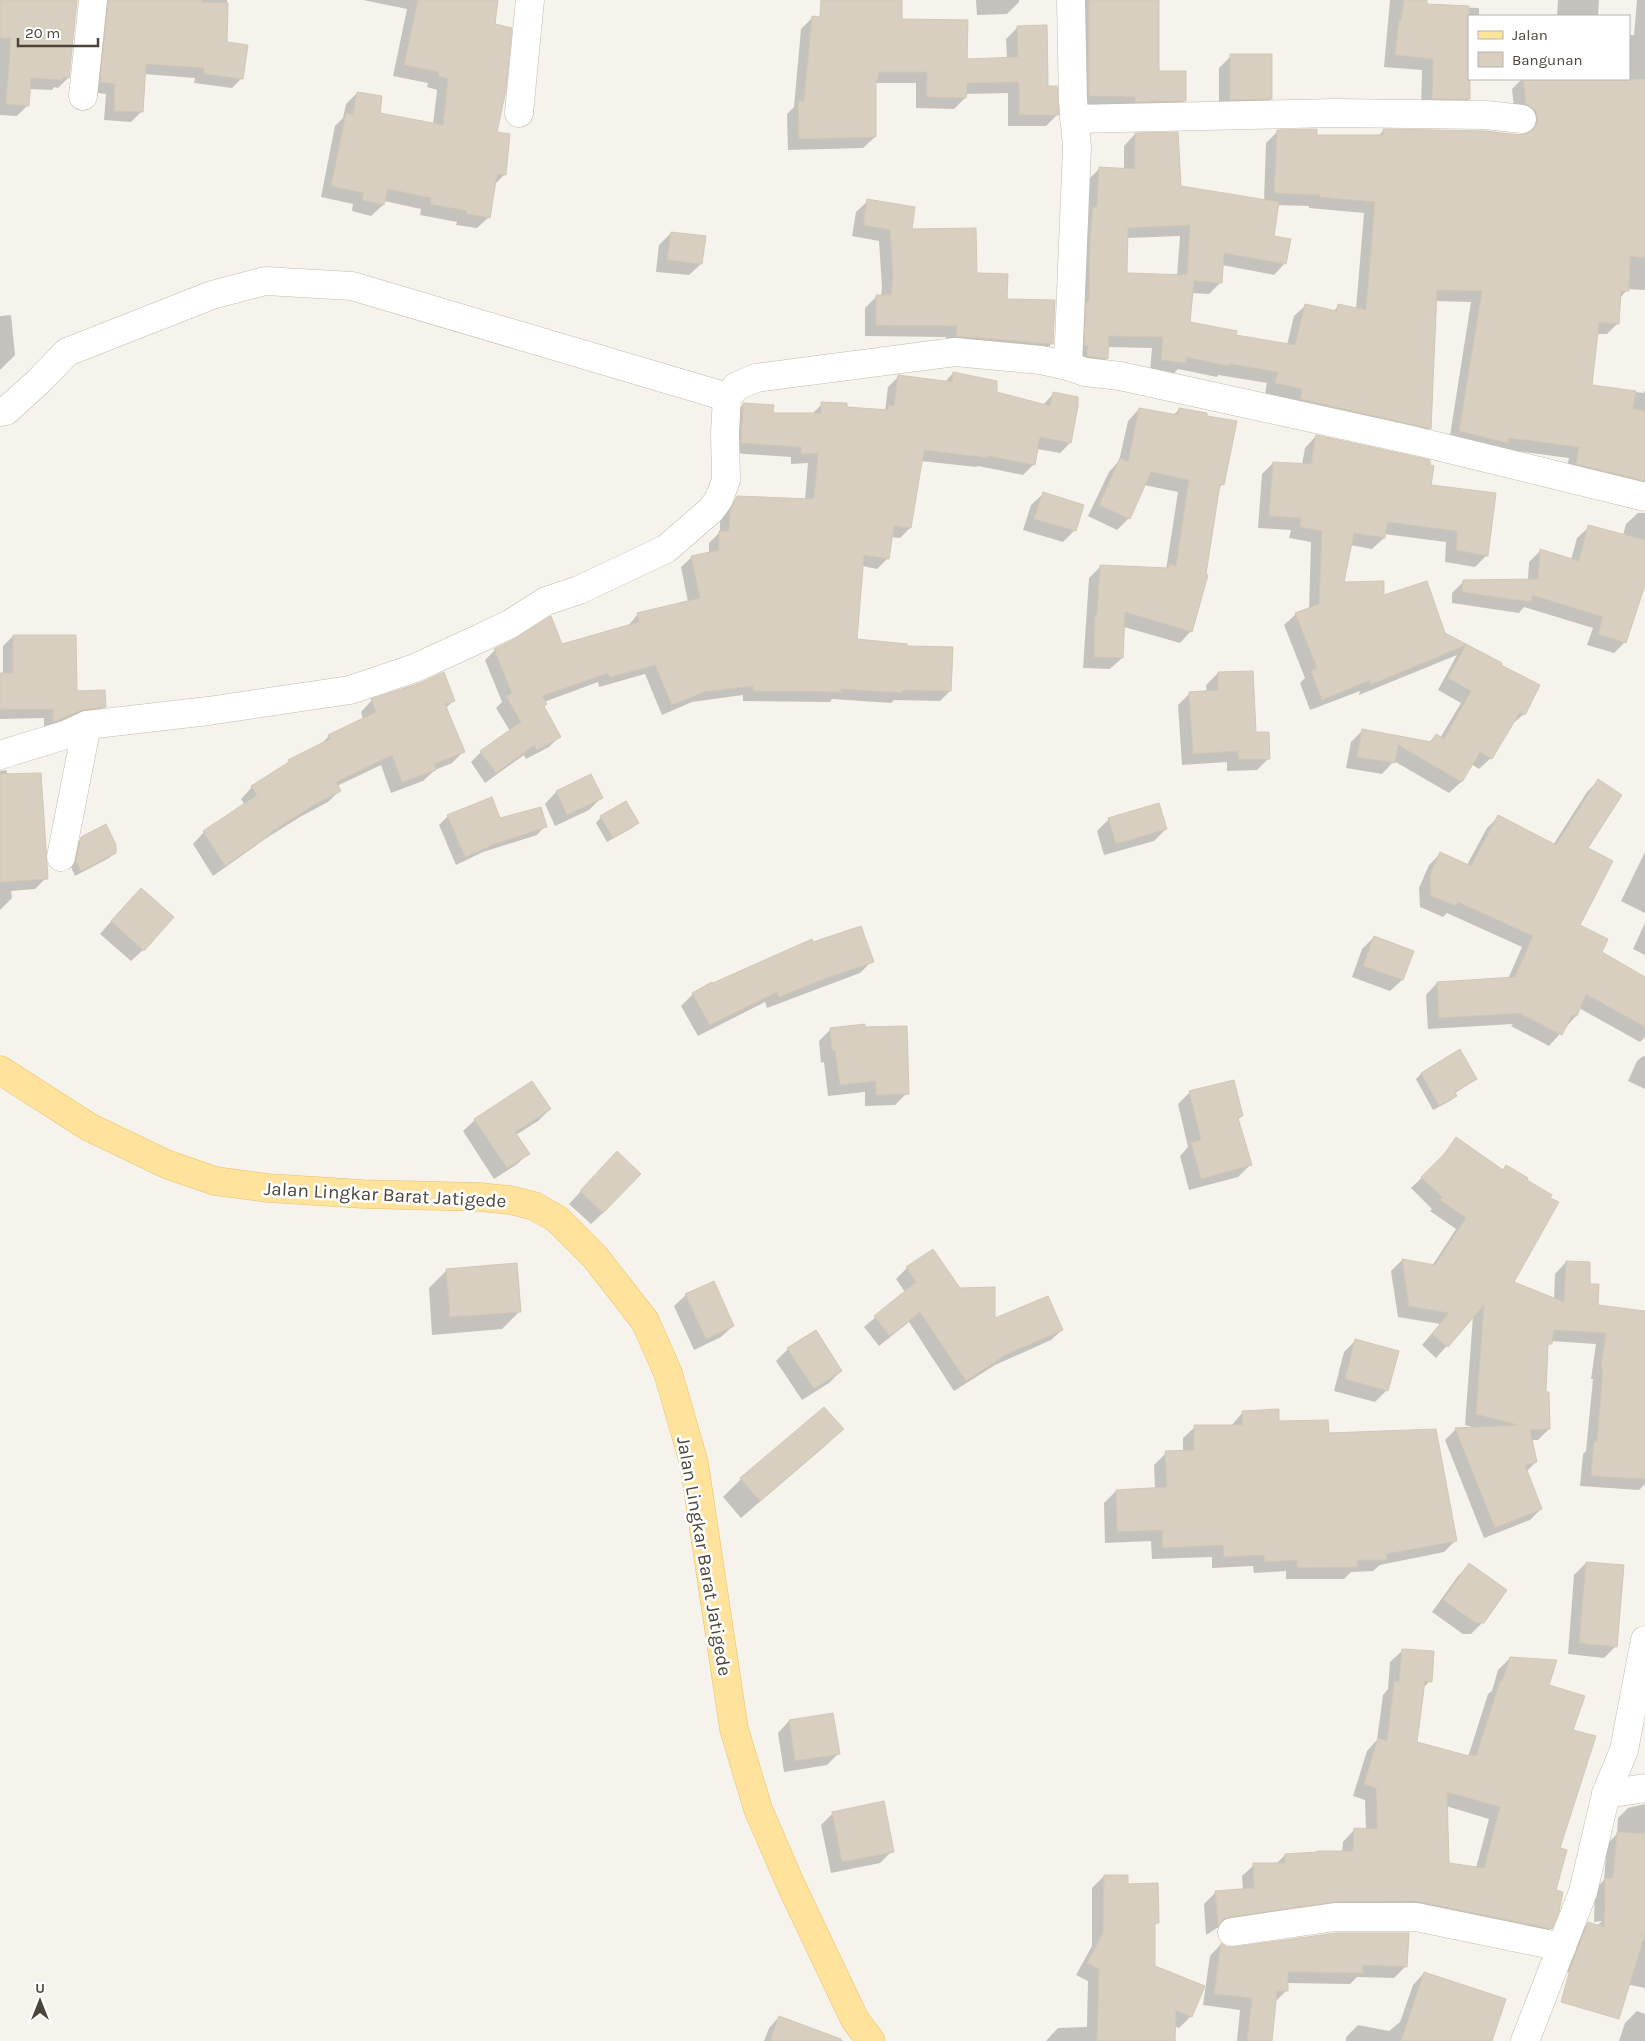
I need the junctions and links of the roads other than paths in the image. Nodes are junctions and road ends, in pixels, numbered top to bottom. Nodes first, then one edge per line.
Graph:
1 (93, 0) edge
2 (530, 0) edge
3 (1071, 0) edge
4 (83, 96) dead end
5 (519, 113) dead end
6 (1074, 119) junction
7 (1522, 119) dead end
8 (1068, 366) junction
9 (727, 397) junction
10 (0, 412) edge
11 (1645, 497) edge
12 (86, 725) junction
13 (0, 755) edge
14 (61, 857) dead end
15 (0, 1070) edge
16 (1645, 1640) edge
17 (1645, 1788) edge
18 (1606, 1794) junction
19 (1232, 1932) dead end
20 (1562, 1947) junction
21 (871, 2041) edge
22 (1525, 2041) edge

1 - 4 street
2 - 5 street
3 - 6 street
6 - 7 street
6 - 8 street
8 - 9 street
8 - 11 street
9 - 10 street
9 - 12 street
12 - 13 street
12 - 14 street
15 - 21 main road, Jalan Lingkar Barat Jatigede
16 - 18 street
17 - 18 street
18 - 20 street
19 - 20 street
20 - 22 street

